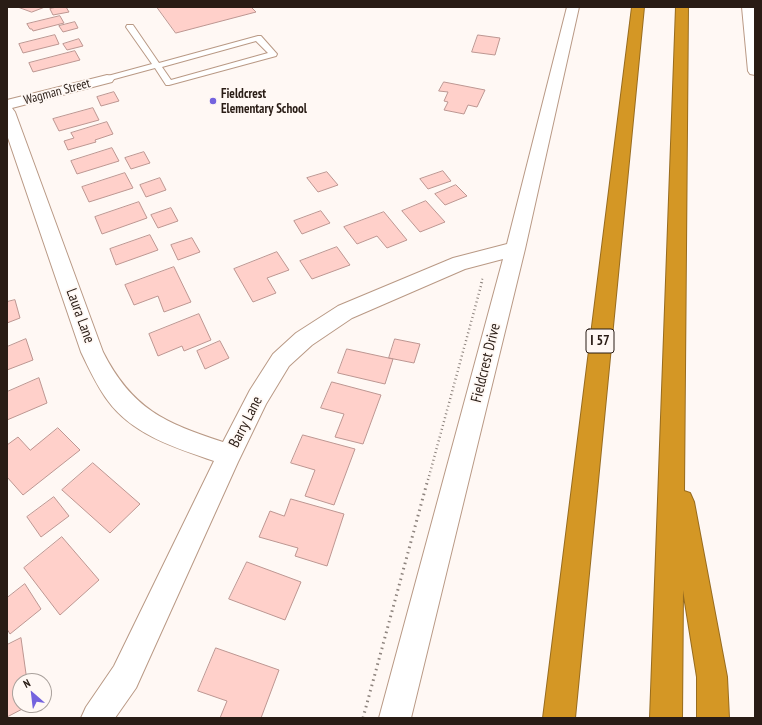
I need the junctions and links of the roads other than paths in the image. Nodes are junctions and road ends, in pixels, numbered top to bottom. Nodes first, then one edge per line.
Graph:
1 (573, 7) edge
2 (638, 7) edge
3 (682, 7) edge
4 (748, 7) edge
5 (130, 27) dead end
6 (157, 66) junction
7 (755, 71) edge
8 (107, 79) joint
9 (7, 105) edge
10 (7, 112) edge
11 (515, 249) junction
12 (672, 454) junction
13 (229, 455) junction
14 (564, 676) junction
15 (97, 718) edge
16 (395, 718) edge
17 (550, 718) edge
18 (559, 718) edge
19 (666, 718) edge
20 (713, 718) edge

1 - 11 street, Fieldcrest Drive
2 - 14 highway, I 57
3 - 12 highway
4 - 7 street
5 - 6 lane
6 - 6 lane
6 - 8 lane
8 - 9 street, Wagman Street
10 - 13 street, Laura Lane
11 - 13 street, Barry Lane
11 - 16 street, Fieldcrest Drive
12 - 19 highway
12 - 20 highway
13 - 15 street, Barry Lane
14 - 17 highway
14 - 18 highway, I 57

